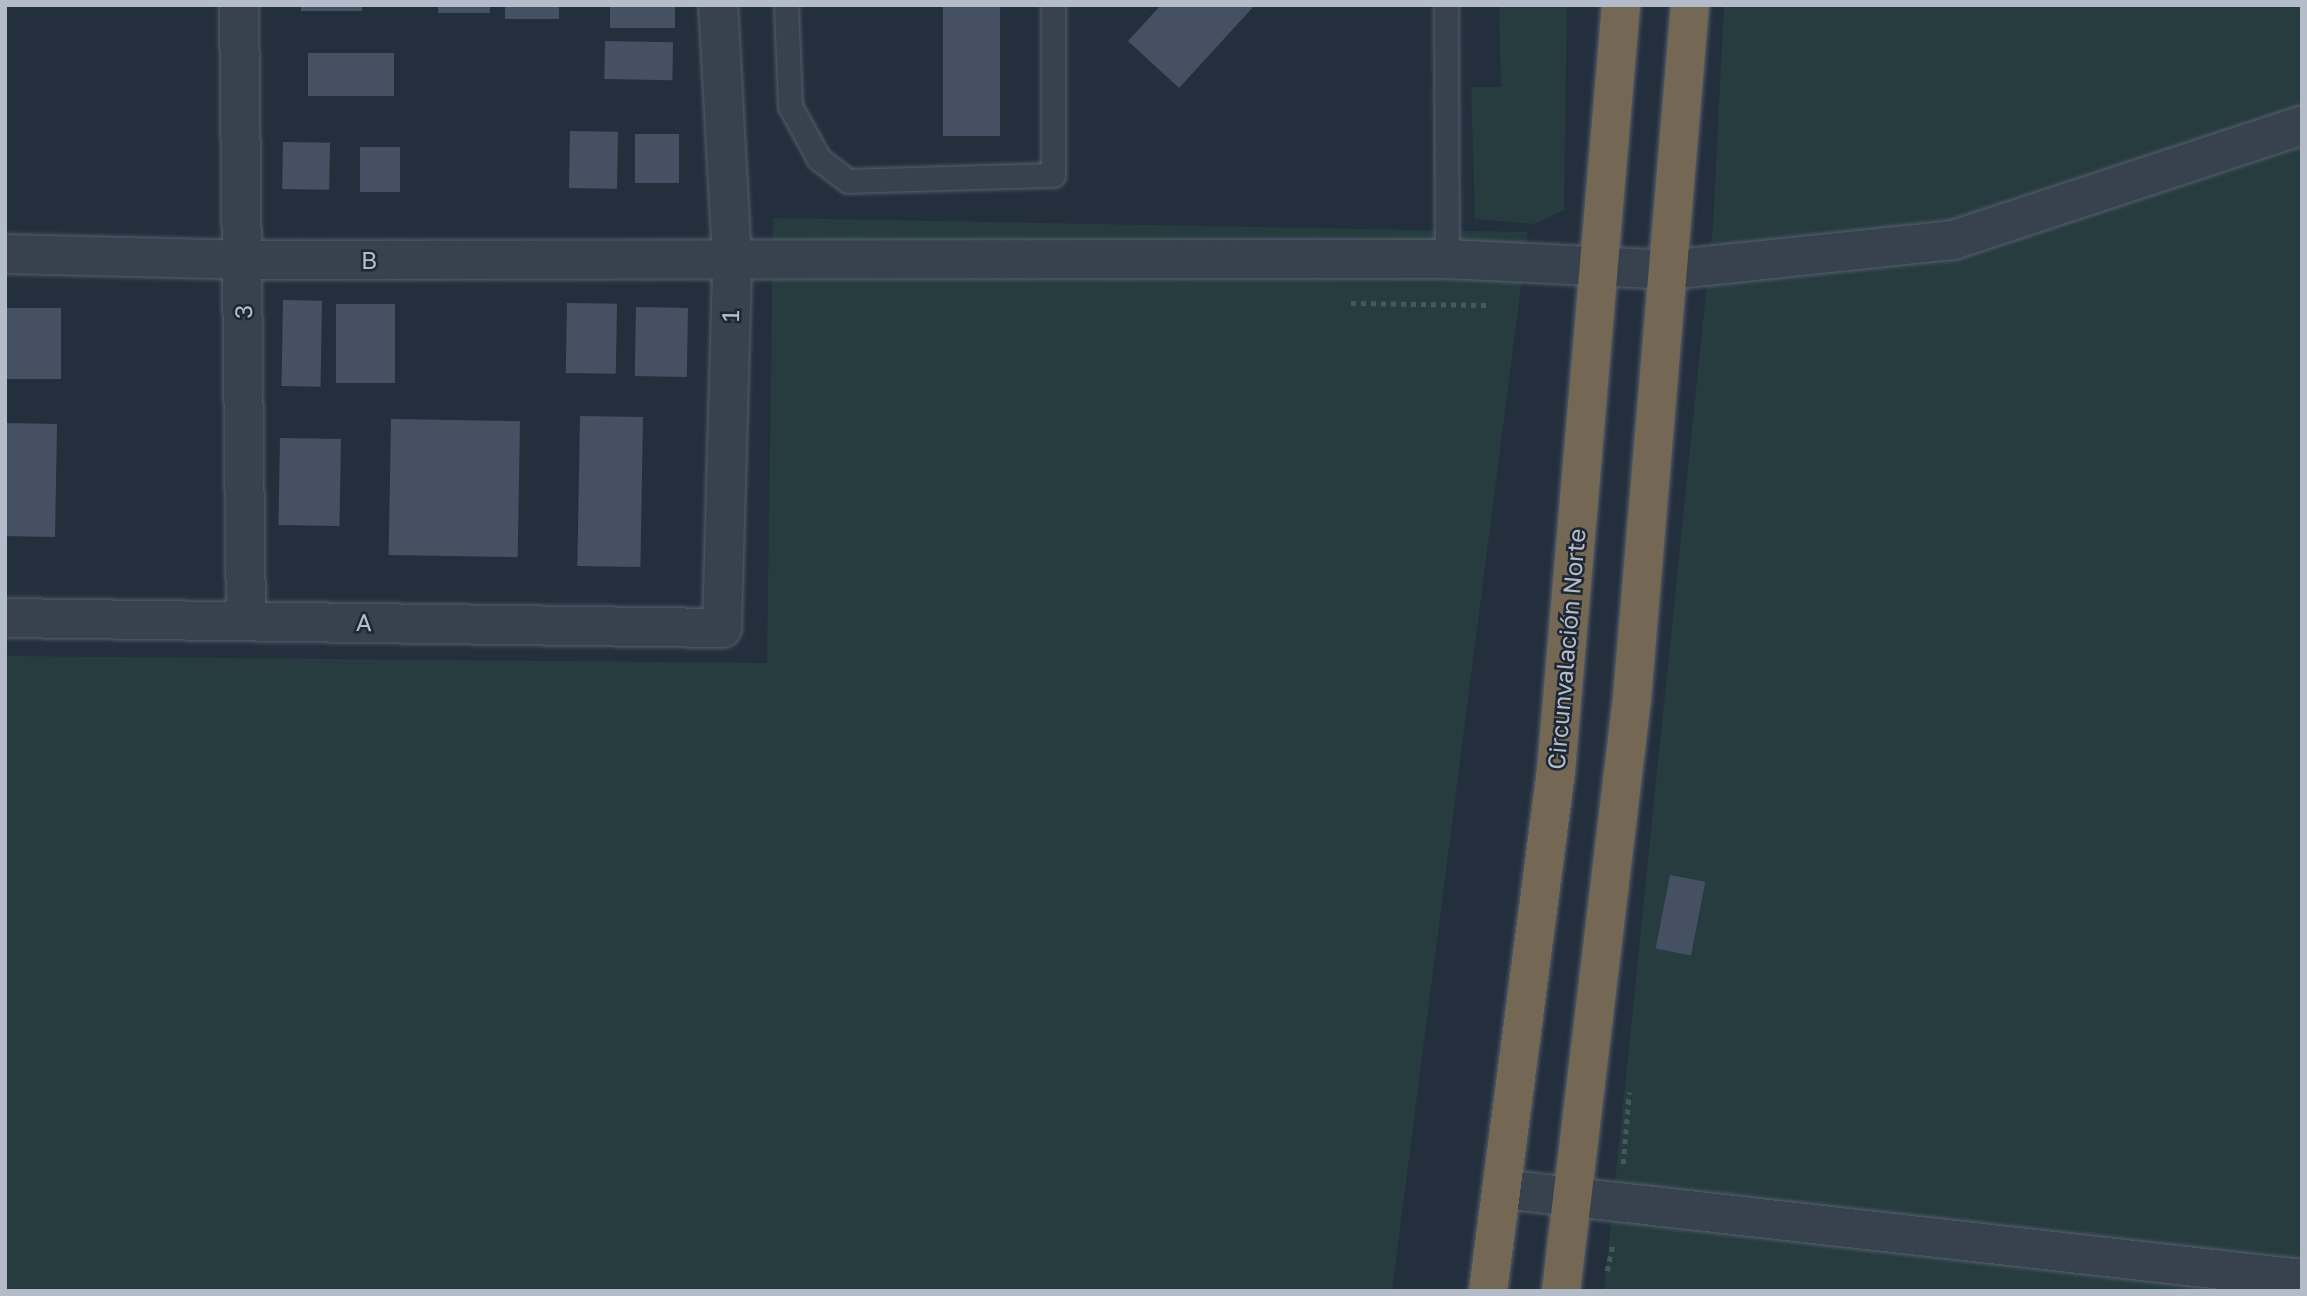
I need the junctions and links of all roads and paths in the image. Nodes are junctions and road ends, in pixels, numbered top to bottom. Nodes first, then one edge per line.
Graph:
1 (239, 5) edge
2 (718, 5) edge
3 (786, 5) edge
4 (1053, 5) edge
5 (1446, 5) edge
6 (1620, 5) edge
7 (1690, 5) edge
8 (2302, 125) edge
9 (5, 254) edge
10 (1447, 259) junction
11 (243, 260) junction
12 (732, 260) junction
13 (1600, 265) junction
14 (1668, 270) junction
15 (5, 618) edge
16 (246, 620) junction
17 (722, 628) joint
18 (1630, 1081) dead end
19 (1502, 1189) junction
20 (1575, 1196) junction
21 (1620, 1202) junction
22 (1606, 1278) dead end
23 (2302, 1279) edge
24 (1488, 1291) edge
25 (1561, 1291) edge

1 - 11 street, 3
2 - 12 street, 1
3 - 4 lane
5 - 10 lane
6 - 13 highway, Circunvalación Norte
7 - 14 highway
8 - 14 street, B
9 - 11 street, B
10 - 12 street, B
10 - 13 street, B
11 - 12 street, B
11 - 16 street, 3
12 - 17 street, 1
13 - 14 street, B
13 - 19 highway, Circunvalación Norte
14 - 20 highway
15 - 16 street, A
16 - 17 street, A
18 - 21 path
19 - 20 street
19 - 24 highway, Circunvalación Norte
20 - 21 street
20 - 25 highway
21 - 22 path
21 - 23 street

